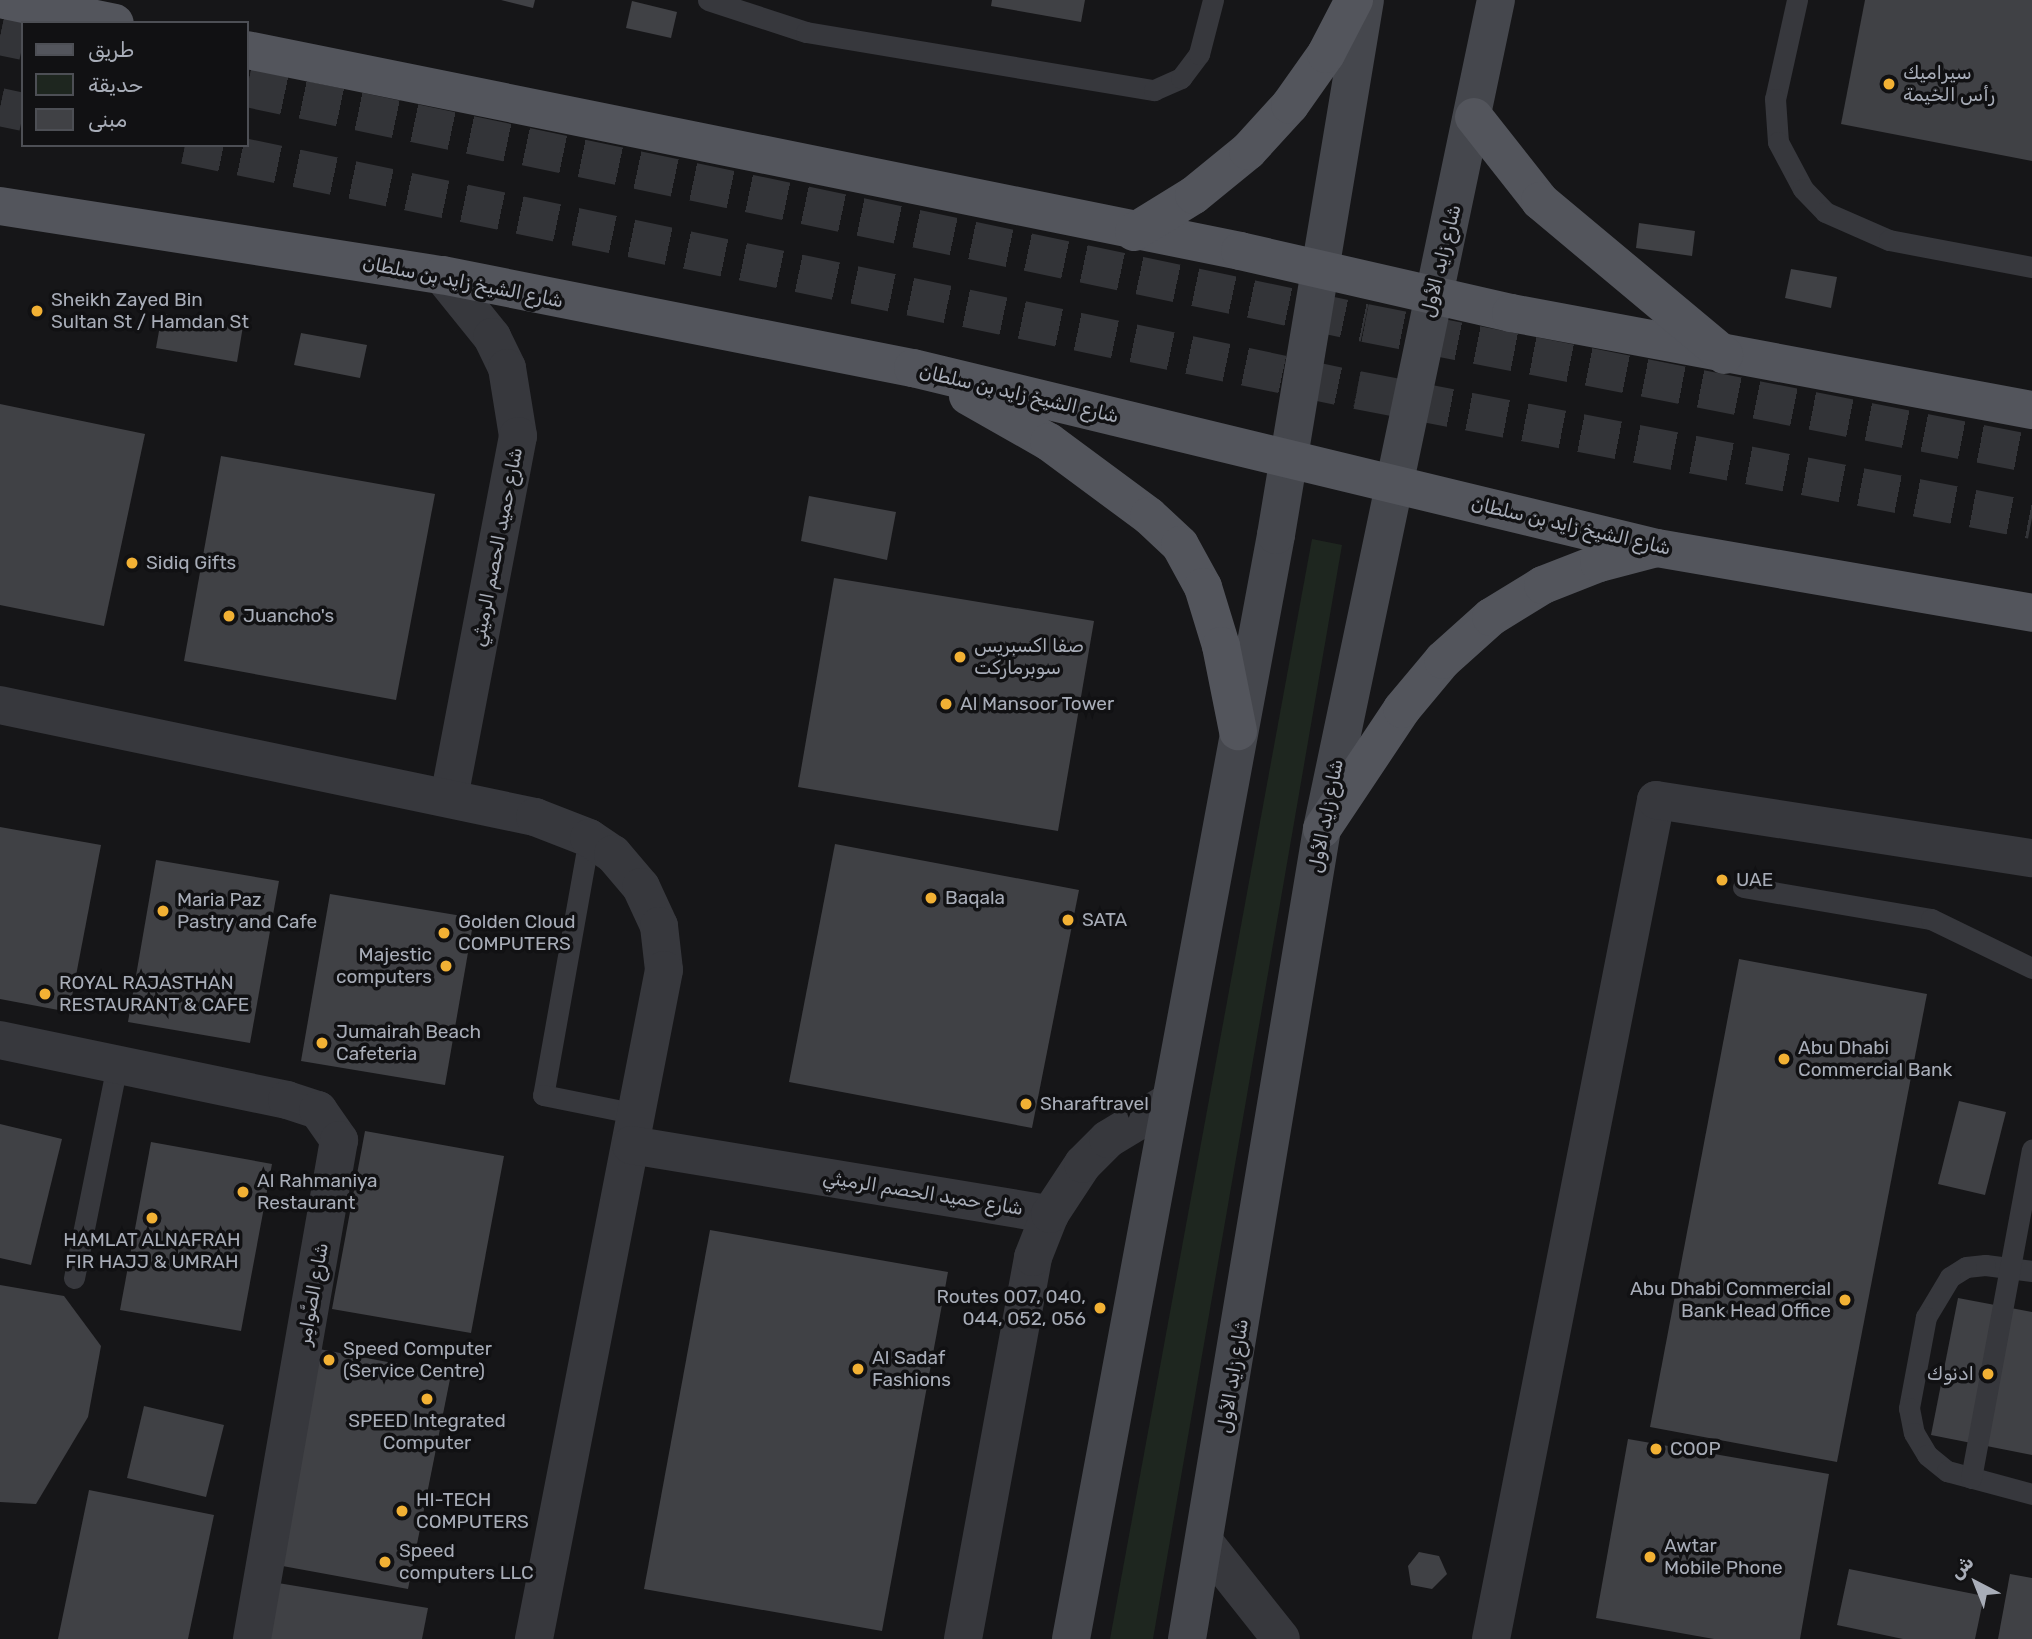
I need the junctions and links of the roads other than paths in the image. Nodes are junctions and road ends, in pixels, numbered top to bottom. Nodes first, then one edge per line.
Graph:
1 (4, 0) edge
2 (708, 0) edge
3 (1213, 0) edge
4 (1354, 0) edge
5 (1365, 0) edge
6 (1496, 0) edge
7 (1797, 0) edge
8 (105, 21) edge
9 (248, 50) edge
10 (1474, 117) junction
11 (0, 206) edge
12 (1134, 232) junction
13 (2032, 267) edge
14 (1318, 269) junction
15 (442, 275) junction
16 (1432, 295) junction
17 (1726, 356) junction
18 (913, 368) junction
19 (2032, 410) edge
20 (1288, 458) junction
21 (1393, 483) junction
22 (1657, 548) junction
23 (2032, 613) edge
24 (0, 705) edge
25 (1238, 731) junction
26 (449, 797) junction
27 (1322, 829) junction
28 (589, 838) junction
29 (2032, 858) edge
30 (1743, 887) dead end
31 (2032, 968) edge
32 (0, 1040) edge
33 (117, 1065) junction
34 (1169, 1102) junction
35 (634, 1129) junction
36 (2032, 1150) edge
37 (1050, 1214) junction
38 (2007, 1266) junction
39 (2032, 1271) edge
40 (74, 1278) dead end
41 (1971, 1478) junction
42 (2032, 1492) edge
43 (1205, 1544) junction
44 (252, 1639) edge
45 (534, 1639) edge
46 (963, 1639) edge
47 (1071, 1639) edge
48 (1187, 1639) edge
49 (1281, 1639) edge
50 (1491, 1639) edge

1 - 8 main road
2 - 3 lane
4 - 12 main road
5 - 14 main road
6 - 10 main road, شارع زايد الأول
7 - 13 lane
9 - 12 main road
10 - 16 main road, شارع زايد الأول
10 - 17 main road
11 - 15 main road, شارع الشيخ زايد بن سلطان
12 - 14 main road
14 - 16 main road
14 - 20 main road
15 - 18 main road, شارع الشيخ زايد بن سلطان
15 - 26 street, شارع حميد الحصم الرميثي
16 - 17 main road
16 - 21 main road, شارع زايد الأول
17 - 19 main road
18 - 20 main road, شارع الشيخ زايد بن سلطان
18 - 25 main road
20 - 21 main road, شارع الشيخ زايد بن سلطان
20 - 25 main road
21 - 22 main road, شارع الشيخ زايد بن سلطان
21 - 27 main road, شارع زايد الأول
22 - 23 main road, شارع الشيخ زايد بن سلطان
22 - 27 main road
24 - 26 street
25 - 34 main road
26 - 28 street
27 - 43 main road, شارع زايد الأول
28 - 35 street
28 - 35 lane
29 - 50 street
30 - 31 lane
32 - 33 street, شارع الصَّوامِر
33 - 40 lane
33 - 44 street, شارع الصَّوامِر
34 - 37 street, شارع حميد الحصم الرميثي
34 - 47 main road
35 - 37 street, شارع حميد الحصم الرميثي
35 - 45 street
36 - 38 lane
37 - 46 street
38 - 39 lane
38 - 41 lane
38 - 41 lane
41 - 42 lane
43 - 48 main road, شارع زايد الأول
43 - 49 street

